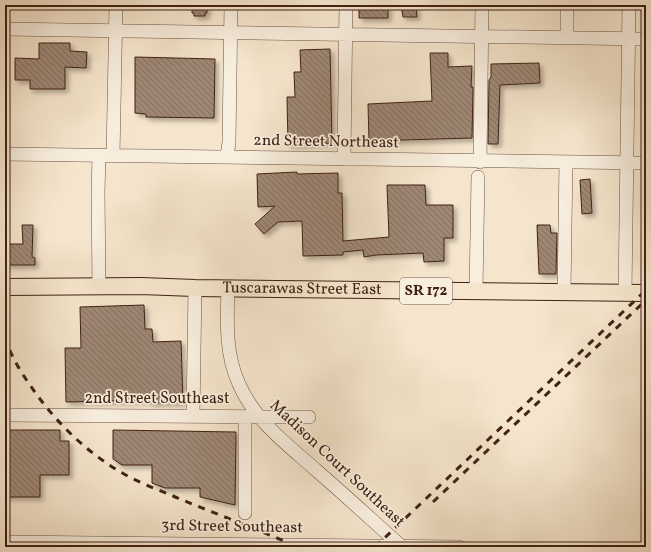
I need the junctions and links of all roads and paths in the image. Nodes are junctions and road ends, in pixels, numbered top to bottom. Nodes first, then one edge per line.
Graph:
1 (116, 5) edge
2 (231, 5) edge
3 (346, 5) edge
4 (482, 5) edge
5 (567, 5) edge
6 (629, 5) edge
7 (5, 29) edge
8 (115, 31) junction
9 (231, 33) junction
10 (345, 34) junction
11 (481, 36) junction
12 (567, 38) junction
13 (629, 38) junction
14 (646, 39) edge
15 (5, 154) edge
16 (99, 156) junction
17 (114, 156) junction
18 (227, 157) junction
19 (344, 159) junction
20 (480, 162) junction
21 (566, 162) junction
22 (627, 163) junction
23 (646, 163) edge
24 (478, 177) dead end
25 (5, 287) edge
26 (99, 287) junction
27 (195, 288) junction
28 (228, 288) junction
29 (476, 291) junction
30 (564, 292) junction
31 (625, 293) junction
32 (646, 294) edge
33 (5, 415) edge
34 (193, 416) junction
35 (245, 417) junction
36 (260, 417) junction
37 (309, 417) dead end
38 (245, 513) dead end
39 (5, 542) edge
40 (402, 547) edge
41 (459, 547) edge

1 - 8 street
2 - 9 street
3 - 10 street
4 - 11 street
5 - 12 street
6 - 13 street
7 - 8 street
8 - 9 street
8 - 17 street
9 - 10 street
9 - 18 street
10 - 11 street
10 - 19 street
11 - 12 street
11 - 20 street
12 - 13 street
13 - 14 street
13 - 22 street
15 - 16 street, 2nd Street Northeast
16 - 17 street, 2nd Street Northeast
16 - 26 street
17 - 18 street, 2nd Street Northeast
18 - 19 street, 2nd Street Northeast
19 - 20 street, 2nd Street Northeast
20 - 21 street, 2nd Street Northeast
21 - 22 street, 2nd Street Northeast
21 - 30 street
22 - 23 street, 2nd Street Northeast
22 - 31 street
24 - 29 street
25 - 26 main road, Tuscarawas Street East / SR 172
26 - 27 main road, Tuscarawas Street East / SR 172
27 - 28 main road, Tuscarawas Street East / SR 172
27 - 34 street
28 - 29 main road, Tuscarawas Street East / SR 172
28 - 36 street, Madison Court Southeast
29 - 30 main road, Tuscarawas Street East / SR 172
30 - 31 main road, Tuscarawas Street East / SR 172
31 - 32 main road, Tuscarawas Street East / SR 172
33 - 34 street, 2nd Street Southeast
34 - 35 street, 2nd Street Southeast
35 - 36 street, 2nd Street Southeast
35 - 38 street
36 - 37 street, 2nd Street Southeast
36 - 40 street, Madison Court Southeast
39 - 40 street, 3rd Street Southeast
40 - 41 street, 3rd Street Southeast

